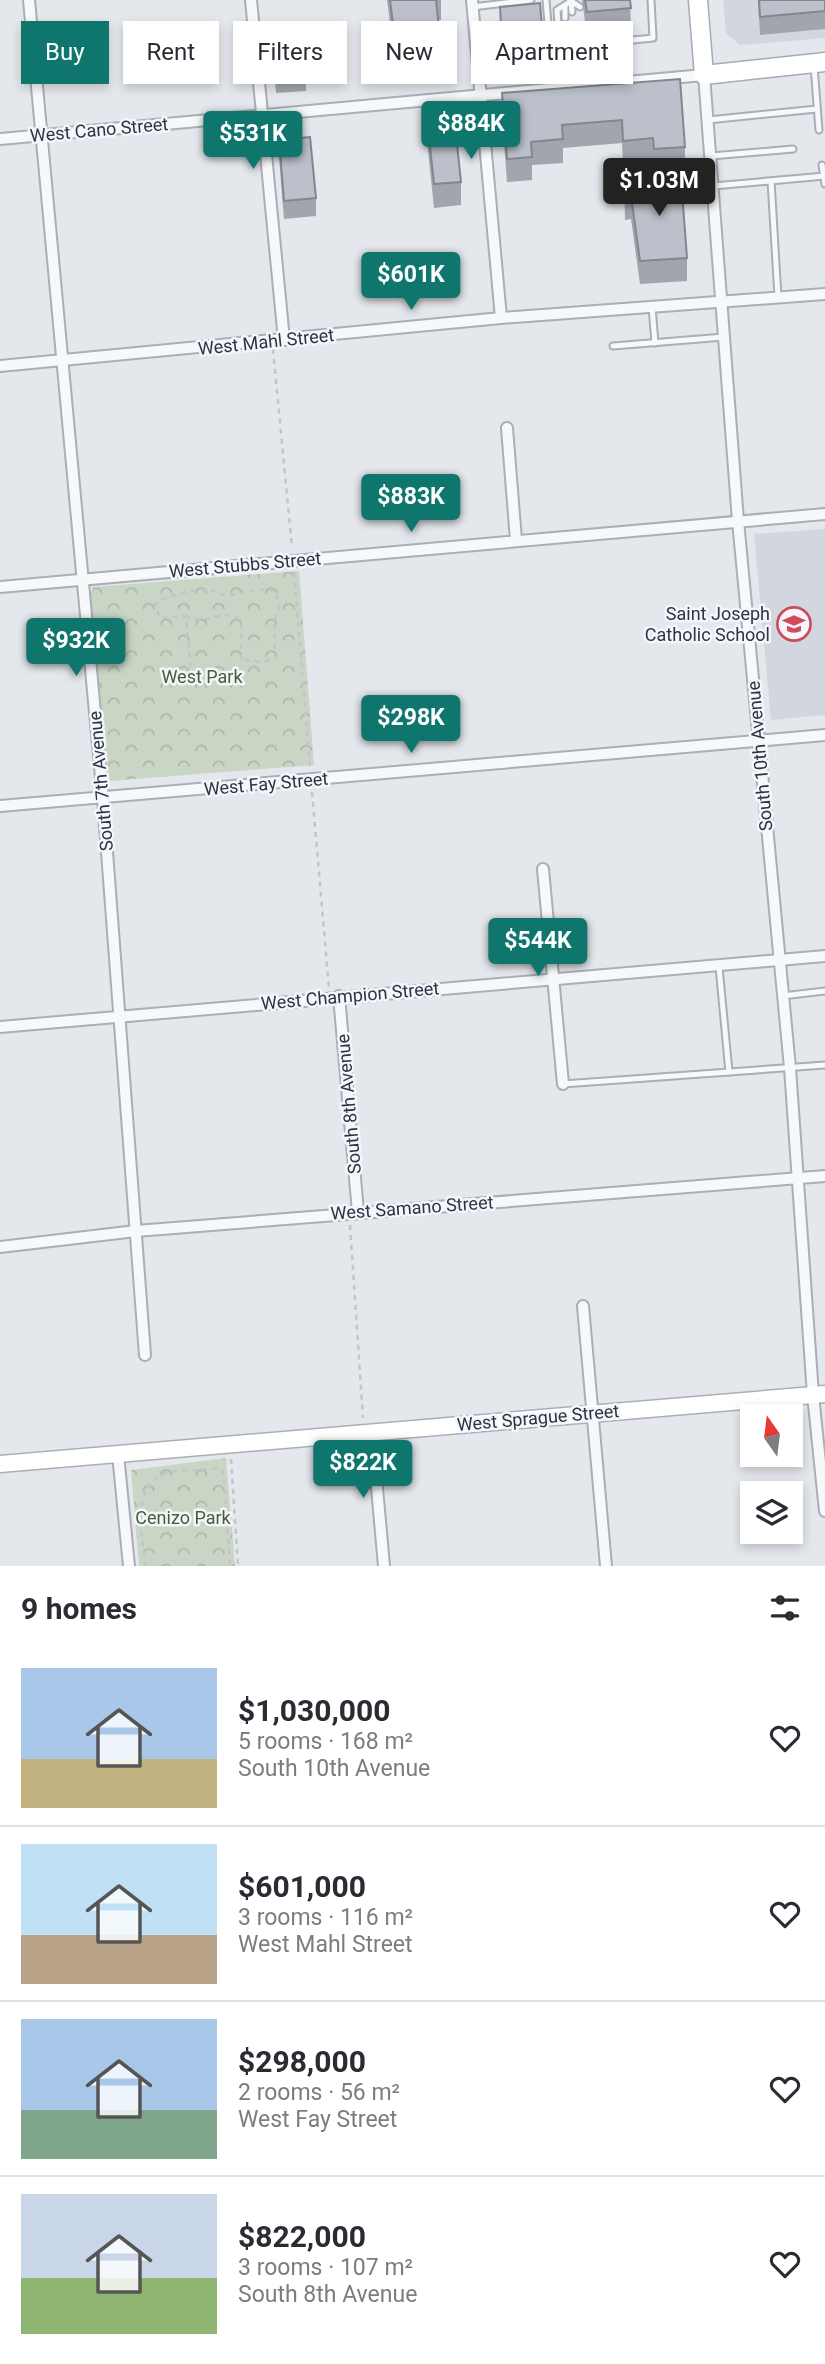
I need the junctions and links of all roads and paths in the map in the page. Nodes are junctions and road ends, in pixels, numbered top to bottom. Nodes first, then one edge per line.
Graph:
1 (29, 0) edge
2 (251, 0) edge
3 (531, 0) edge
4 (546, 0) edge
5 (571, 0) edge
6 (651, 0) edge
7 (698, 0) edge
8 (472, 3) edge
9 (565, 5) junction
10 (580, 7) dead end
11 (572, 12) dead end
12 (565, 18) dead end
13 (548, 21) edge
14 (558, 21) edge
15 (633, 40) edge
16 (819, 62) edge
17 (704, 75) junction
18 (551, 84) edge
19 (594, 85) joint
20 (577, 86) joint
21 (551, 89) junction
22 (481, 95) junction
23 (817, 109) junction
24 (263, 114) junction
25 (705, 120) junction
26 (819, 130) dead end
27 (40, 136) junction
28 (0, 139) edge
29 (793, 149) dead end
30 (708, 156) junction
31 (822, 165) dead end
32 (825, 176) edge
33 (771, 181) junction
34 (825, 184) edge
35 (711, 186) junction
36 (825, 293) edge
37 (778, 297) junction
38 (721, 301) junction
39 (652, 306) junction
40 (501, 318) junction
41 (724, 337) junction
42 (284, 340) junction
43 (655, 342) junction
44 (613, 345) dead end
45 (274, 355) dead end
46 (63, 361) junction
47 (0, 366) edge
48 (507, 428) dead end
49 (825, 514) edge
50 (738, 521) junction
51 (516, 540) junction
52 (292, 545) dead end
53 (294, 574) dead end
54 (82, 581) junction
55 (0, 587) edge
56 (186, 617) junction
57 (167, 674) dead end
58 (825, 735) edge
59 (758, 741) junction
60 (309, 763) dead end
61 (312, 794) dead end
62 (103, 799) junction
63 (0, 806) edge
64 (543, 869) dead end
65 (825, 956) edge
66 (778, 960) junction
67 (719, 967) junction
68 (554, 979) junction
69 (328, 980) dead end
70 (825, 991) edge
71 (340, 996) junction
72 (782, 996) junction
73 (121, 1017) junction
74 (0, 1027) edge
75 (825, 1065) edge
76 (790, 1068) junction
77 (729, 1072) junction
78 (563, 1084) joint
79 (825, 1175) edge
80 (798, 1178) junction
81 (358, 1212) junction
82 (350, 1227) dead end
83 (136, 1231) junction
84 (0, 1247) edge
85 (583, 1306) dead end
86 (145, 1354) dead end
87 (819, 1394) edge
88 (591, 1413) junction
89 (369, 1425) junction
90 (118, 1454) junction
91 (231, 1456) dead end
92 (0, 1464) edge
93 (825, 1511) edge
94 (129, 1566) edge
95 (146, 1566) edge
96 (230, 1566) edge
97 (238, 1566) edge
98 (384, 1566) edge
99 (606, 1566) edge

1 - 27 street, South 7th Avenue
2 - 24 street
3 - 8 lane
4 - 13 lane
5 - 9 lane
5 - 10 lane
5 - 11 lane
6 - 15 lane
7 - 17 main road, South 10th Avenue
8 - 22 street
9 - 12 lane
9 - 14 lane
16 - 17 main road, West Cano Street
16 - 23 lane
17 - 19 street, West Cano Street
17 - 25 street, South 10th Avenue
18 - 21 lane
19 - 20 street, West Cano Street
20 - 21 street, West Cano Street
21 - 22 street, West Cano Street
22 - 24 street, West Cano Street
22 - 40 street
23 - 25 lane
23 - 26 lane
24 - 27 street, West Cano Street
24 - 42 street
25 - 30 street, South 10th Avenue
27 - 28 street, West Cano Street
27 - 46 street, South 7th Avenue
29 - 30 lane
30 - 35 street, South 10th Avenue
31 - 32 lane
32 - 33 lane
32 - 34 lane
33 - 35 lane
33 - 37 lane
35 - 38 street, South 10th Avenue
36 - 37 street, West Mahl Street
37 - 38 street, West Mahl Street
38 - 39 street, West Mahl Street
38 - 41 street, South 10th Avenue
39 - 40 street, West Mahl Street
39 - 43 lane
40 - 42 street, West Mahl Street
41 - 43 lane
41 - 50 street, South 10th Avenue
42 - 46 street, West Mahl Street
43 - 44 lane
45 - 52 path
46 - 47 street, West Mahl Street
46 - 54 street, South 7th Avenue
48 - 51 street
49 - 50 street, West Stubbs Street
50 - 51 street, West Stubbs Street
50 - 59 street, South 10th Avenue
51 - 54 street, West Stubbs Street
53 - 60 path
54 - 55 street, West Stubbs Street
54 - 62 street, South 7th Avenue
56 - 56 path
56 - 57 path
58 - 59 street, West Fay Street
59 - 62 street, West Fay Street
59 - 66 street, South 10th Avenue
61 - 69 path
62 - 63 street, West Fay Street
62 - 73 street, South 7th Avenue
64 - 68 street
65 - 66 street, West Champion Street
66 - 67 street, West Champion Street
66 - 72 street, South 10th Avenue
67 - 68 street, West Champion Street
67 - 77 lane
68 - 71 street, West Champion Street
68 - 78 street
70 - 72 lane
71 - 73 street, West Champion Street
71 - 81 street, South 8th Avenue
72 - 76 street, South 10th Avenue
73 - 74 street, West Champion Street
73 - 83 street, South 7th Avenue
75 - 76 lane
76 - 77 lane
76 - 80 street, South 10th Avenue
77 - 78 lane
79 - 80 street, West Samano Street
80 - 81 street, West Samano Street
80 - 87 street, South 10th Avenue
81 - 83 street, West Samano Street
82 - 89 path
83 - 84 street, West Samano Street
83 - 86 street, South 7th Avenue
85 - 88 street
87 - 88 street, West Sprague Street
87 - 93 street, South 10th Avenue
88 - 89 street, West Sprague Street
88 - 99 street
89 - 90 street, West Sprague Street
89 - 98 street
90 - 92 street, West Sprague Street
90 - 94 street
91 - 97 path
95 - 96 path

